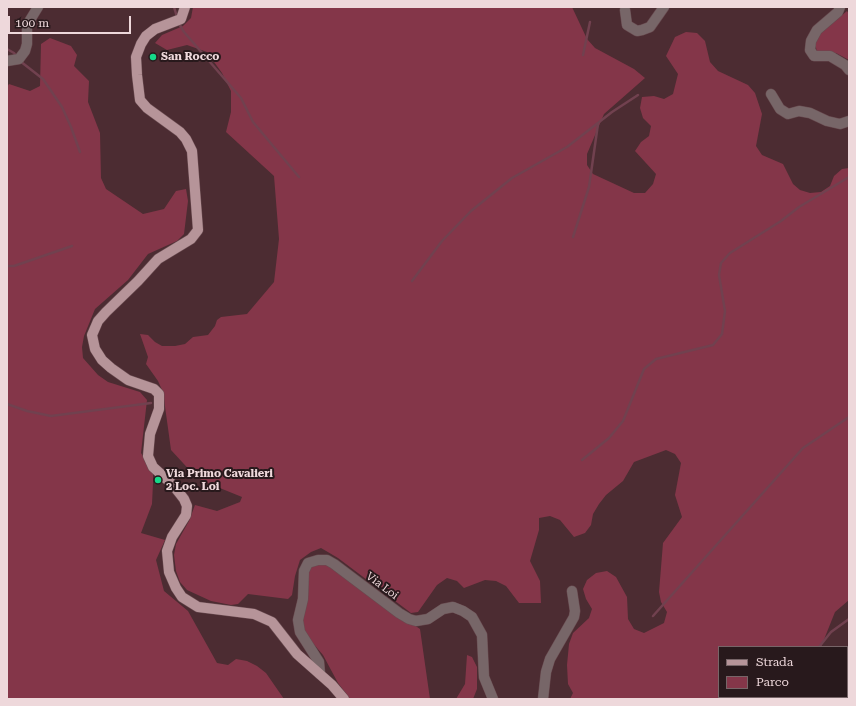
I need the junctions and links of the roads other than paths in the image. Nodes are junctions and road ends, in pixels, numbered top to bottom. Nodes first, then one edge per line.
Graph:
1 (38, 7) edge
2 (185, 7) edge
3 (664, 7) edge
4 (840, 7) edge
5 (625, 10) dead end
6 (7, 61) edge
7 (849, 70) edge
8 (771, 94) dead end
9 (849, 121) edge
10 (572, 591) dead end
11 (320, 674) junction
12 (344, 699) edge
13 (493, 699) edge
14 (543, 699) edge

1 - 6 street
2 - 11 main road
3 - 5 street
4 - 7 street
8 - 9 street
10 - 14 street
11 - 12 main road
11 - 13 street, Via Loi

